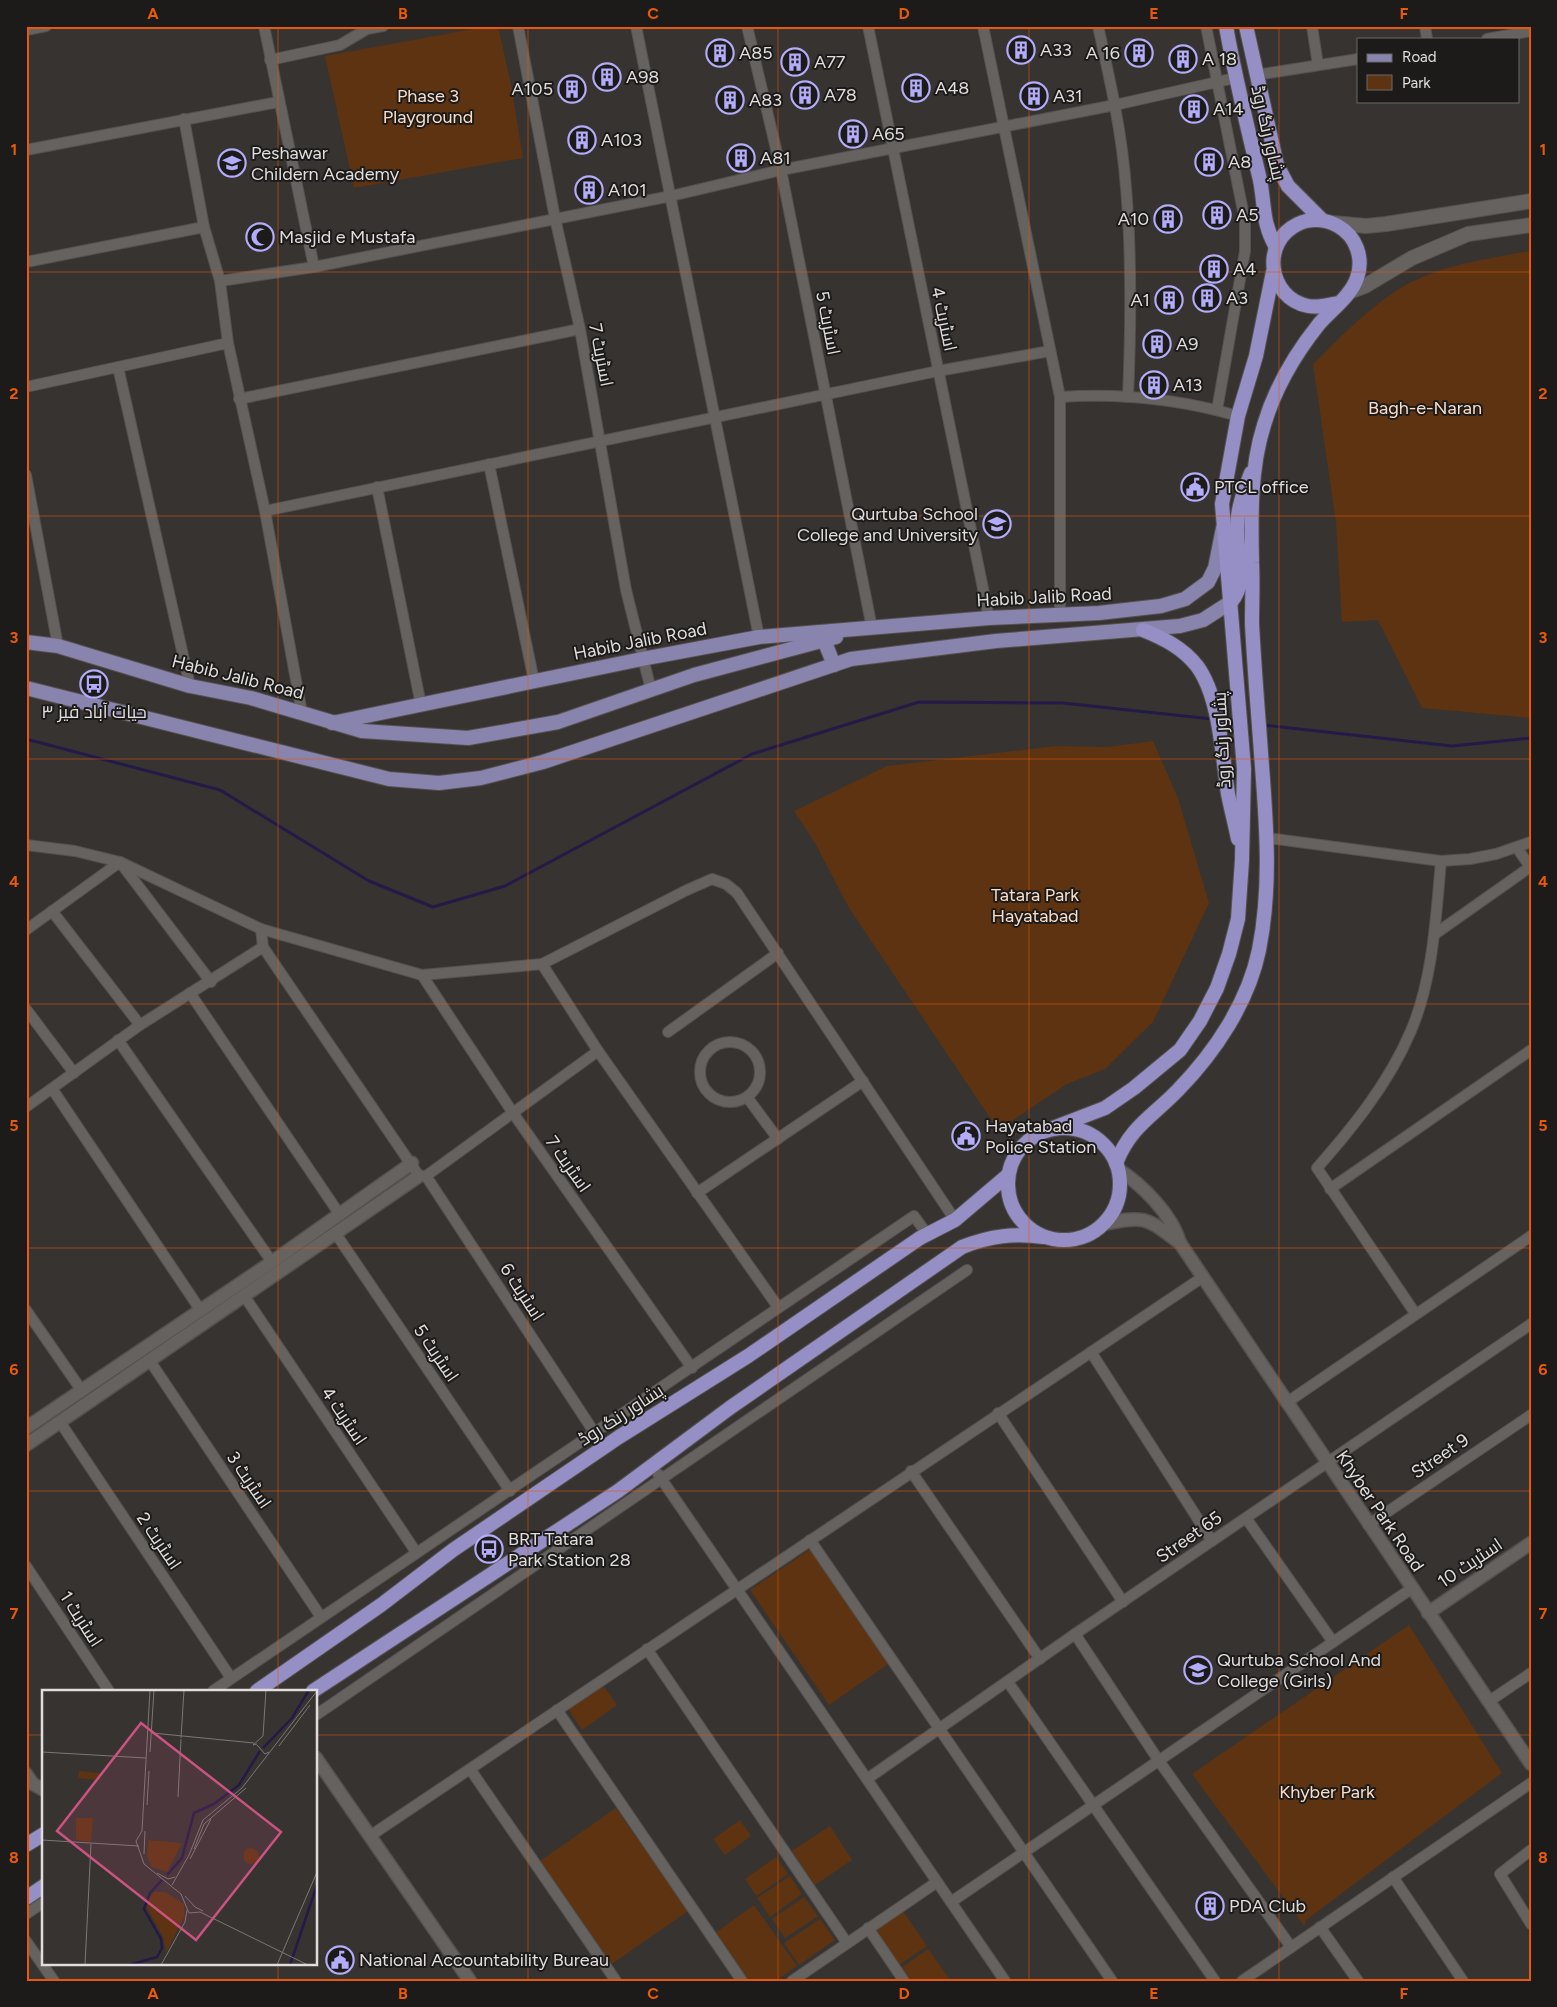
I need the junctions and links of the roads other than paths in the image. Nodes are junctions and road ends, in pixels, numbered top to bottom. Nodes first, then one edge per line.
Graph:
1 (46, 26) edge
2 (264, 26) edge
3 (382, 26) edge
4 (518, 26) edge
5 (636, 26) edge
6 (747, 26) edge
7 (868, 26) edge
8 (983, 26) edge
9 (1098, 26) edge
10 (1206, 26) edge
11 (1226, 26) edge
12 (1246, 26) edge
13 (1312, 26) edge
14 (26, 30) edge
15 (1529, 30) edge
16 (1492, 38) edge
17 (1357, 59) edge
18 (270, 60) junction
19 (1318, 65) junction
20 (1256, 75) junction
21 (1236, 78) junction
22 (1217, 82) junction
23 (278, 102) junction
24 (1115, 105) junction
25 (184, 119) junction
26 (1003, 126) junction
27 (892, 148) junction
28 (26, 150) edge
29 (781, 170) junction
30 (671, 196) junction
31 (1531, 201) edge
32 (555, 218) junction
33 (1327, 221) junction
34 (1531, 224) edge
35 (204, 226) junction
36 (1276, 247) junction
37 (26, 262) edge
38 (314, 267) junction
39 (1273, 269) junction
40 (220, 281) junction
41 (1349, 292) junction
42 (1338, 303) junction
43 (580, 329) junction
44 (228, 343) junction
45 (1050, 351) junction
46 (118, 367) junction
47 (938, 371) junction
48 (26, 387) edge
49 (826, 395) junction
50 (1060, 397) junction
51 (1128, 397) junction
52 (239, 399) junction
53 (1217, 410) junction
54 (1238, 416) junction
55 (716, 418) junction
56 (600, 442) junction
57 (1255, 463) junction
58 (489, 464) junction
59 (26, 475) edge
60 (377, 487) junction
61 (265, 511) junction
62 (1223, 525) junction
63 (1231, 602) junction
64 (1060, 615) junction
65 (989, 618) junction
66 (872, 628) junction
67 (1143, 630) junction
68 (759, 637) junction
69 (824, 640) junction
70 (26, 642) edge
71 (58, 646) junction
72 (642, 659) junction
73 (834, 665) junction
74 (534, 681) junction
75 (190, 686) junction
76 (26, 688) edge
77 (650, 690) junction
78 (421, 705) junction
79 (302, 713) junction
80 (332, 723) junction
81 (1268, 838) junction
82 (1531, 842) edge
83 (26, 845) edge
84 (1517, 848) junction
85 (1242, 860) junction
86 (1441, 860) junction
87 (120, 862) junction
88 (1530, 868) edge
89 (52, 911) junction
90 (261, 929) junction
91 (26, 930) edge
92 (1435, 934) junction
93 (263, 947) junction
94 (778, 953) junction
95 (542, 964) junction
96 (422, 975) junction
97 (211, 982) junction
98 (190, 993) junction
99 (26, 1009) edge
100 (140, 1025) junction
101 (668, 1032) dead end
102 (118, 1040) junction
103 (1531, 1050) edge
104 (598, 1051) junction
105 (74, 1073) junction
106 (863, 1081) junction
107 (53, 1090) junction
108 (747, 1097) junction
109 (26, 1107) edge
110 (512, 1113) junction
111 (1054, 1128) junction
112 (778, 1139) junction
113 (412, 1163) junction
114 (1117, 1166) junction
115 (1008, 1175) junction
116 (423, 1176) junction
117 (1330, 1189) junction
118 (697, 1193) junction
119 (340, 1215) junction
120 (954, 1220) junction
121 (1104, 1224) junction
122 (336, 1234) junction
123 (927, 1234) junction
124 (1531, 1236) edge
125 (1044, 1237) junction
126 (1180, 1243) junction
127 (272, 1262) junction
128 (968, 1270) dead end
129 (1203, 1276) junction
130 (245, 1297) junction
131 (778, 1307) junction
132 (26, 1310) edge
133 (201, 1311) junction
134 (1415, 1313) junction
135 (1531, 1324) edge
136 (182, 1332) junction
137 (1091, 1352) junction
138 (150, 1361) junction
139 (692, 1368) junction
140 (82, 1391) junction
141 (1286, 1403) junction
142 (998, 1413) junction
143 (1531, 1415) edge
144 (60, 1422) junction
145 (26, 1428) edge
146 (594, 1432) junction
147 (26, 1445) edge
148 (1326, 1462) junction
149 (652, 1465) junction
150 (911, 1471) junction
151 (661, 1479) junction
152 (510, 1491) junction
153 (1246, 1518) junction
154 (1368, 1524) junction
155 (810, 1540) junction
156 (1212, 1541) junction
157 (1531, 1543) edge
158 (416, 1552) junction
159 (26, 1566) edge
160 (1411, 1589) junction
161 (737, 1590) junction
162 (1123, 1602) junction
163 (1428, 1613) junction
164 (322, 1618) junction
165 (1074, 1634) junction
166 (1333, 1642) junction
167 (647, 1649) junction
168 (1040, 1659) junction
169 (1531, 1673) edge
170 (231, 1678) junction
171 (1008, 1682) junction
172 (108, 1690) edge
173 (214, 1690) edge
174 (258, 1690) edge
175 (315, 1690) edge
176 (1488, 1702) junction
177 (557, 1710) junction
178 (318, 1714) edge
179 (940, 1728) junction
180 (1159, 1760) junction
181 (318, 1761) edge
182 (1531, 1764) edge
183 (470, 1769) junction
184 (867, 1780) junction
185 (1531, 1783) edge
186 (1093, 1805) junction
187 (42, 1835) edge
188 (370, 1836) junction
189 (26, 1845) edge
190 (1531, 1850) edge
191 (1024, 1852) junction
192 (1393, 1877) junction
193 (937, 1882) junction
194 (42, 1887) edge
195 (26, 1898) edge
196 (950, 1902) junction
197 (42, 1903) edge
198 (26, 1914) edge
199 (1531, 1924) edge
200 (1320, 1927) junction
201 (868, 1928) junction
202 (26, 1941) edge
203 (847, 1943) junction
204 (1291, 1947) junction
205 (42, 1964) edge
206 (42, 1964) edge
207 (1254, 1977) edge
208 (798, 1979) edge
209 (54, 1981) edge
210 (470, 1981) edge
211 (616, 1981) edge
212 (742, 1981) edge
213 (904, 1981) edge
214 (1005, 1981) edge
215 (1112, 1981) edge
216 (1215, 1981) edge
217 (1242, 1981) edge
218 (1358, 1981) edge
219 (1463, 1981) edge

1 - 14 street
2 - 18 street
3 - 18 street
4 - 32 street, اسٹریٹ 7
5 - 30 street
6 - 29 street, اسٹریٹ 5
7 - 27 street, اسٹریٹ 4
8 - 26 street
9 - 24 street
10 - 22 street
11 - 21 highway, پشاور رنگ روڈ
12 - 20 highway, پشاور رنگ روڈ
13 - 19 street
15 - 16 street
17 - 19 street
18 - 23 street
19 - 20 street
20 - 33 highway, پشاور رنگ روڈ
21 - 22 street
21 - 36 highway, پشاور رنگ روڈ
22 - 24 street
22 - 53 street
23 - 25 street
23 - 38 street
24 - 26 street
24 - 51 street
25 - 28 street
25 - 35 street
26 - 27 street
26 - 45 street
27 - 29 street
27 - 47 street, اسٹریٹ 4
29 - 30 street
29 - 49 street, اسٹریٹ 5
30 - 32 street
30 - 55 street
31 - 33 main road
32 - 38 street
32 - 43 street, اسٹریٹ 7
33 - 36 highway
33 - 41 highway
34 - 41 main road
35 - 37 street
35 - 40 street
36 - 39 highway
38 - 40 street
39 - 42 highway
39 - 54 highway, پشاور رنگ روڈ
40 - 44 street
41 - 42 highway
42 - 57 highway, پشاور رنگ روڈ
43 - 52 street
43 - 56 street, اسٹریٹ 7
44 - 46 street
44 - 52 street
45 - 47 street
45 - 50 street
46 - 48 street
46 - 75 street
47 - 49 street
47 - 65 street, اسٹریٹ 4
49 - 55 street
49 - 66 street, اسٹریٹ 5
50 - 51 street
50 - 64 street
51 - 53 street
52 - 61 street
53 - 54 street
54 - 62 highway, پشاور رنگ روڈ
55 - 56 street
55 - 68 street
56 - 58 street
56 - 72 street, اسٹریٹ 7
57 - 63 highway
57 - 81 highway, پشاور رنگ روڈ
58 - 60 street
58 - 74 street
59 - 71 street
60 - 61 street
60 - 78 street
61 - 79 street
62 - 63 highway, پشاور رنگ روڈ
62 - 64 main road, Habib Jalib Road
63 - 67 main road
63 - 85 highway, پشاور رنگ روڈ
64 - 65 main road, Habib Jalib Road
65 - 66 main road, Habib Jalib Road
66 - 68 main road, Habib Jalib Road
66 - 69 main road
67 - 73 main road
67 - 85 highway
68 - 72 main road, Habib Jalib Road
69 - 73 main road
69 - 77 main road
70 - 71 main road, Habib Jalib Road
71 - 75 main road, Habib Jalib Road
72 - 74 main road, Habib Jalib Road
72 - 77 street, اسٹریٹ 7
73 - 76 main road
74 - 78 main road, Habib Jalib Road
75 - 79 main road, Habib Jalib Road
77 - 80 main road
78 - 80 main road, Habib Jalib Road
79 - 80 main road, Habib Jalib Road
81 - 86 street
81 - 114 highway, پشاور رنگ روڈ
82 - 84 street
83 - 87 street
84 - 86 street
84 - 88 street
85 - 111 highway, پشاور رنگ روڈ
86 - 92 street
87 - 89 street
87 - 90 street
87 - 97 street
88 - 92 street
89 - 91 street
89 - 100 street
90 - 93 street
90 - 96 street
92 - 117 street
93 - 97 street
93 - 113 street, اسٹریٹ 6
94 - 95 street
94 - 101 street
94 - 106 street
95 - 96 street
95 - 104 street
96 - 110 street, اسٹریٹ 7
97 - 98 street
98 - 100 street
98 - 119 street
99 - 105 street
100 - 102 street
102 - 105 street
102 - 127 street
103 - 117 street
104 - 110 street
104 - 118 street
105 - 107 street
106 - 112 street
106 - 120 street
107 - 109 street
107 - 133 street
108 - 108 street
108 - 112 street
110 - 116 street
110 - 139 street, اسٹریٹ 7
111 - 114 highway
111 - 115 highway
112 - 118 street
113 - 116 street, اسٹریٹ 6
113 - 119 street
114 - 121 highway
114 - 126 street
115 - 120 highway, پشاور رنگ روڈ
115 - 125 highway
116 - 122 street
116 - 146 street, اسٹریٹ 6
117 - 134 street
118 - 131 street
119 - 127 street
120 - 123 highway, پشاور رنگ روڈ
121 - 125 highway
121 - 126 street
122 - 130 street
122 - 152 street, اسٹریٹ 5
123 - 131 street
123 - 174 highway, پشاور رنگ روڈ
124 - 134 street
125 - 149 highway
126 - 129 street, Khyber Park Road
127 - 133 street
128 - 151 street
129 - 137 street
129 - 141 street, Khyber Park Road
130 - 136 street
130 - 158 street, اسٹریٹ 4
131 - 139 street
132 - 140 street
133 - 136 street
134 - 141 street
135 - 148 street, Street 65
136 - 138 street
136 - 140 street
137 - 142 street
137 - 156 street
138 - 144 street
138 - 164 street, اسٹریٹ 3
139 - 146 street
140 - 145 street
141 - 148 street, Khyber Park Road
142 - 150 street
142 - 162 street
143 - 154 street, Street 9
144 - 147 street
144 - 170 street, اسٹریٹ 2
146 - 152 street
148 - 153 street, Street 65
148 - 154 street, Khyber Park Road
149 - 151 street
149 - 175 highway
150 - 155 street
150 - 168 street
151 - 161 street
151 - 178 street
152 - 158 street
153 - 156 street, Street 65
153 - 166 street
154 - 160 street, Khyber Park Road
155 - 161 street
155 - 179 street
156 - 162 street, Street 65
157 - 163 street, اسٹریٹ 10
158 - 164 street
159 - 172 street, اسٹریٹ 1
160 - 163 street, Khyber Park Road
160 - 166 street
161 - 167 street
161 - 184 street
162 - 165 street, Street 65
163 - 176 street, Khyber Park Road
164 - 170 street
165 - 168 street, Street 65
165 - 180 street
166 - 180 street
167 - 177 street
167 - 203 street
168 - 171 street, Street 65
169 - 176 street
170 - 173 street
171 - 179 street, Street 65
171 - 186 street
176 - 182 street, Khyber Park Road
177 - 183 street
177 - 212 street
179 - 184 street, Street 65
179 - 191 street
180 - 186 street
180 - 204 street
181 - 188 street
183 - 188 street
183 - 211 street
184 - 193 street
185 - 192 street
186 - 191 street
186 - 216 street
187 - 189 highway
188 - 210 street
190 - 199 street
191 - 196 street
191 - 215 street
192 - 200 street
192 - 219 street
193 - 196 street
193 - 201 street
194 - 195 highway
196 - 214 street
197 - 198 street
200 - 204 street
200 - 218 street
201 - 203 street
201 - 213 street
202 - 205 street
203 - 208 street
204 - 207 street
206 - 209 street
207 - 217 street

